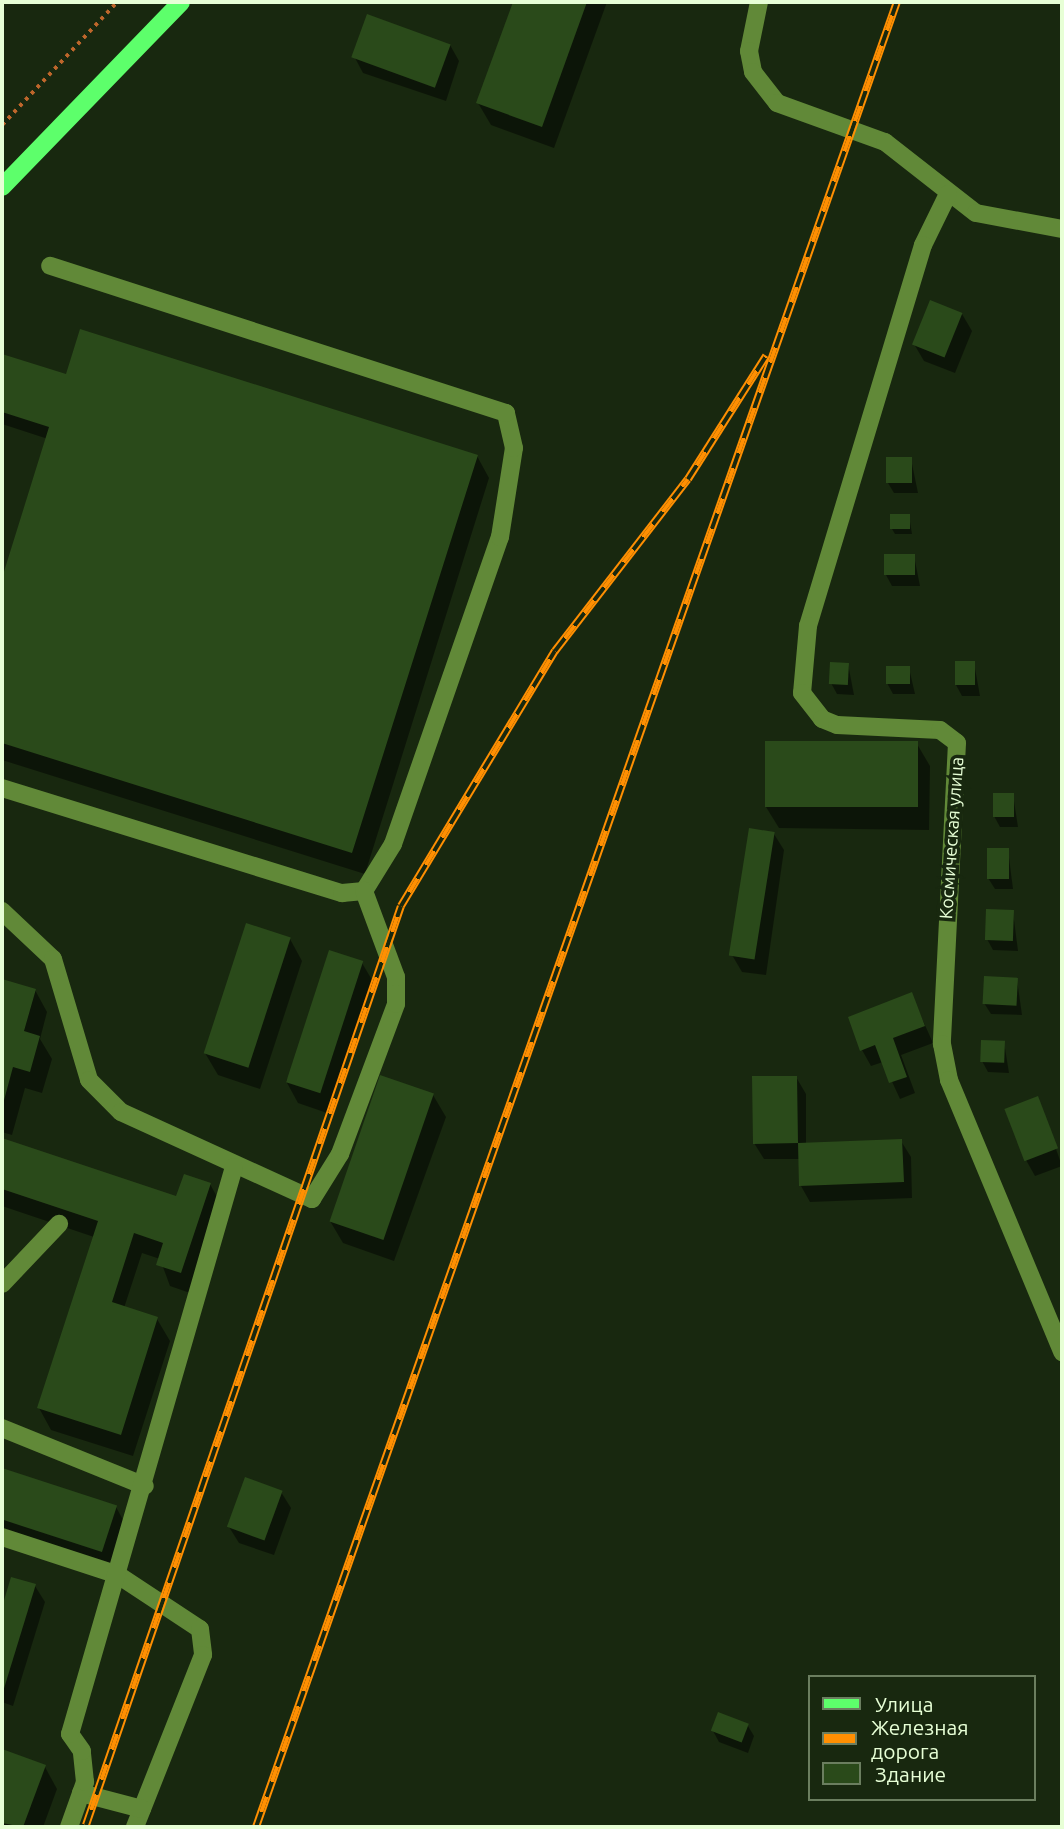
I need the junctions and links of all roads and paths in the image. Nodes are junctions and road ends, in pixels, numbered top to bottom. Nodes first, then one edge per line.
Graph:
1 (117, 2) edge
2 (181, 2) edge
3 (759, 2) edge
4 (2, 125) edge
5 (2, 187) edge
6 (948, 194) junction
7 (1062, 229) edge
8 (50, 267) dead end
9 (2, 788) edge
10 (364, 891) junction
11 (2, 911) edge
12 (234, 1167) junction
13 (58, 1224) dead end
14 (2, 1284) edge
15 (1062, 1352) edge
16 (2, 1428) edge
17 (145, 1486) junction
18 (2, 1537) edge
19 (118, 1576) junction
20 (81, 1793) junction
21 (142, 1809) junction
22 (69, 1827) edge
23 (135, 1827) edge

1 - 4 path
2 - 5 main road
3 - 6 street
6 - 7 street
6 - 15 street, Космическая улица
8 - 10 street
9 - 10 street
10 - 12 street
11 - 12 street
12 - 17 street
13 - 14 street
16 - 17 street
17 - 19 street
18 - 19 street
19 - 20 street
19 - 21 street
20 - 21 street
20 - 22 street
21 - 23 street

